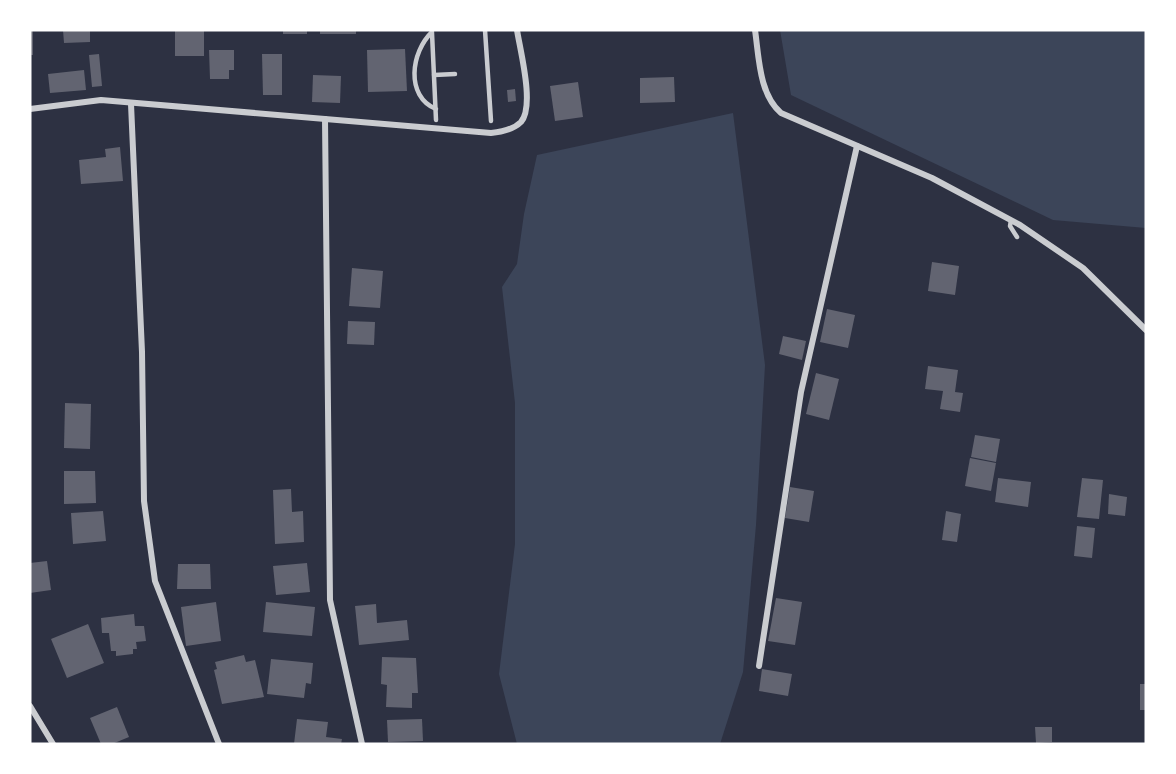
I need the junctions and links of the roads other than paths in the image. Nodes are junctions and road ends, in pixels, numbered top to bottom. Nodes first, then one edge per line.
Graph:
1 (485, 30) edge
2 (517, 30) edge
3 (755, 30) edge
4 (432, 31) edge
5 (455, 74) dead end
6 (434, 75) junction
7 (131, 104) junction
8 (30, 109) edge
9 (436, 110) junction
10 (325, 119) junction
11 (436, 120) dead end
12 (491, 121) dead end
13 (857, 146) junction
14 (1011, 220) junction
15 (1017, 237) dead end
16 (1146, 330) edge
17 (759, 666) dead end
18 (30, 706) edge
19 (53, 744) edge
20 (219, 744) edge
21 (362, 744) edge

1 - 12 lane
2 - 10 street
3 - 13 street
4 - 6 lane
4 - 9 lane
5 - 6 lane
6 - 9 lane
7 - 8 street
7 - 10 street
7 - 20 street
9 - 11 lane
10 - 21 street
13 - 14 street
13 - 17 street
14 - 15 lane
14 - 16 street
18 - 19 street

